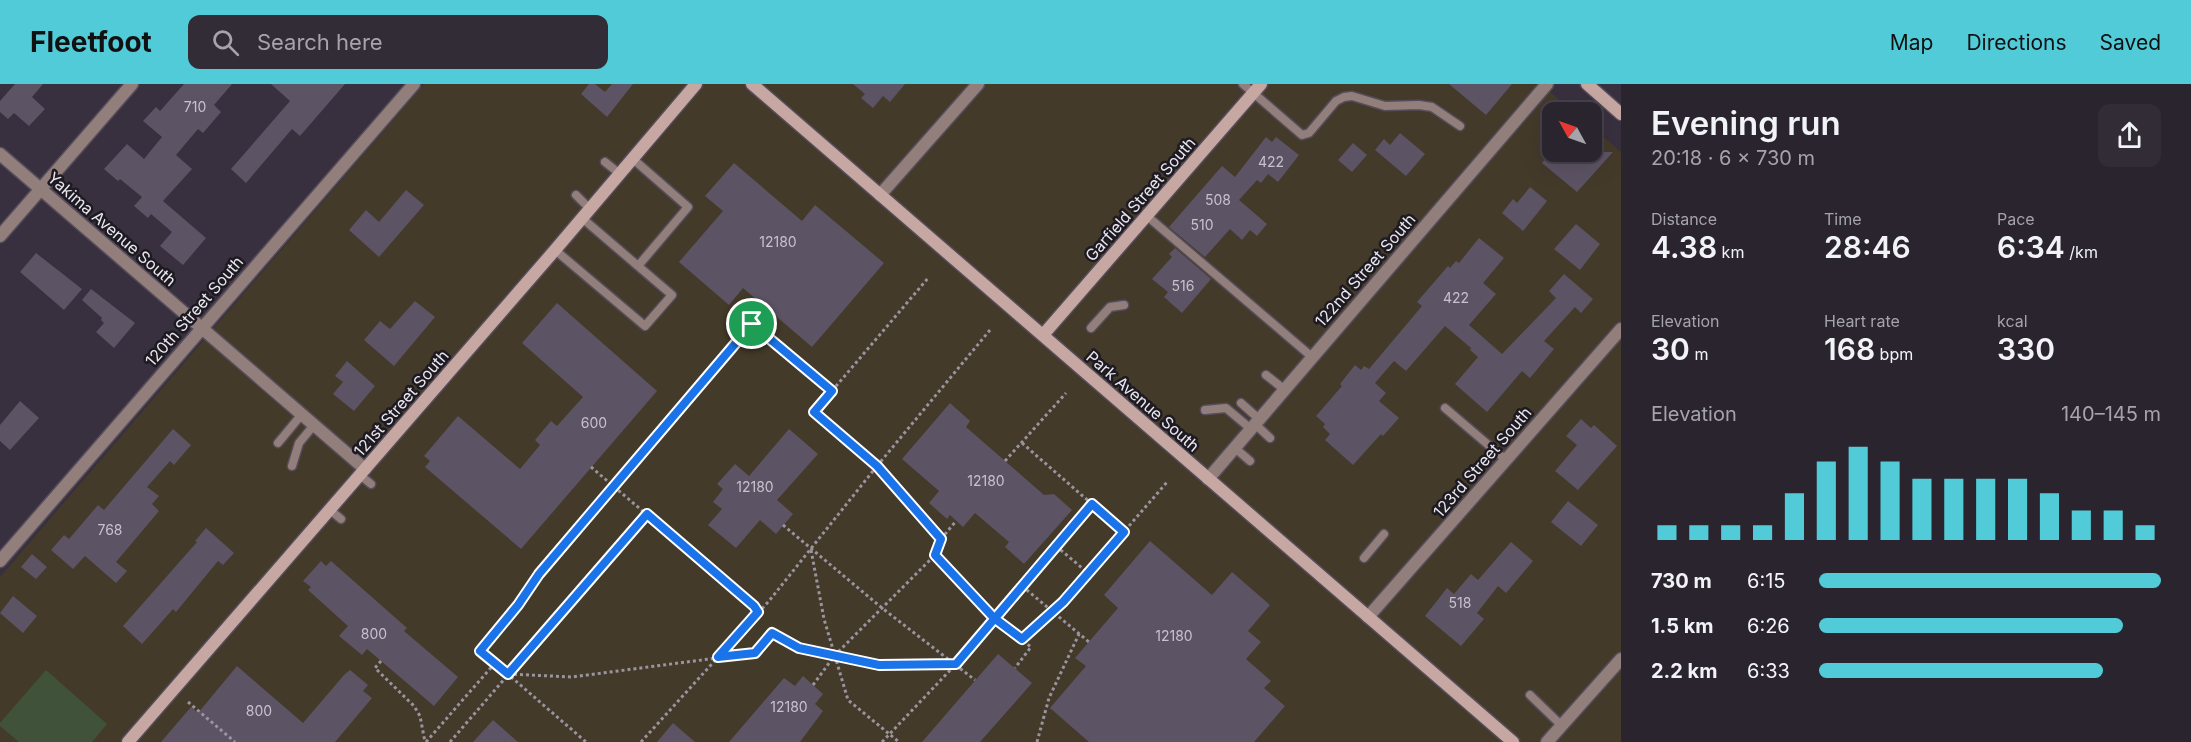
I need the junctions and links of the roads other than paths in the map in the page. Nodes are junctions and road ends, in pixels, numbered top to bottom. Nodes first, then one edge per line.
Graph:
1 (132, 84) edge
2 (414, 84) edge
3 (696, 84) edge
4 (752, 84) edge
5 (978, 84) edge
6 (1243, 84) edge
7 (1547, 84) edge
8 (1587, 84) edge
9 (1257, 89) edge
10 (1621, 114) edge
11 (1460, 126) dead end
12 (0, 154) edge
13 (633, 159) junction
14 (605, 162) dead end
15 (620, 174) junction
16 (40, 189) junction
17 (576, 195) dead end
18 (880, 195) junction
19 (586, 213) junction
20 (1147, 216) junction
21 (0, 236) edge
22 (555, 250) junction
23 (638, 266) junction
24 (1124, 305) dead end
25 (201, 328) junction
26 (1092, 328) dead end
27 (1621, 329) edge
28 (1043, 335) junction
29 (1312, 357) junction
30 (1266, 375) dead end
31 (1284, 390) junction
32 (1241, 403) dead end
33 (1445, 408) dead end
34 (1205, 410) dead end
35 (302, 414) junction
36 (1255, 424) junction
37 (314, 425) junction
38 (1270, 438) dead end
39 (278, 443) dead end
40 (1234, 448) junction
41 (1506, 460) junction
42 (1250, 461) dead end
43 (292, 466) dead end
44 (363, 472) junction
45 (1208, 478) junction
46 (371, 484) dead end
47 (330, 510) junction
48 (341, 519) dead end
49 (1384, 534) dead end
50 (1364, 558) dead end
51 (0, 561) edge
52 (1368, 617) junction
53 (1621, 659) edge
54 (1530, 695) dead end
55 (1561, 725) junction
56 (128, 742) edge
57 (1513, 742) edge
58 (1546, 742) edge

1 - 16 street
2 - 25 street, 120th Street South
3 - 13 street, 121st Street South
4 - 18 street, Park Avenue South
5 - 18 street
6 - 9 lane
7 - 29 street, 122nd Street South
8 - 10 street
9 - 11 lane
9 - 20 street, Garfield Street South
12 - 16 street, Yakima Avenue South
13 - 15 street, 121st Street South
13 - 23 lane
14 - 15 lane
15 - 19 street, 121st Street South
16 - 21 street
16 - 25 street, Yakima Avenue South
17 - 19 lane
18 - 28 street, Park Avenue South
19 - 22 street, 121st Street South
19 - 23 lane
20 - 28 street, Garfield Street South
20 - 29 lane
22 - 23 lane
22 - 44 street, 121st Street South
24 - 26 lane
25 - 35 street, Yakima Avenue South
25 - 51 street, 120th Street South
27 - 41 street, 123rd Street South
28 - 45 street, Park Avenue South
29 - 31 street, 122nd Street South
30 - 31 lane
31 - 36 street, 122nd Street South
32 - 36 lane
33 - 41 lane
34 - 36 lane
35 - 37 street, Yakima Avenue South
35 - 39 lane
36 - 38 lane
36 - 40 street, 122nd Street South
37 - 43 lane
37 - 44 street, Yakima Avenue South
40 - 42 lane
40 - 45 street, 122nd Street South
41 - 52 street, 123rd Street South
44 - 46 lane
44 - 47 street, 121st Street South
45 - 52 street, Park Avenue South
47 - 48 lane
47 - 56 street, 121st Street South
49 - 50 lane
52 - 57 street, Park Avenue South
53 - 55 street
54 - 55 lane
55 - 58 street

